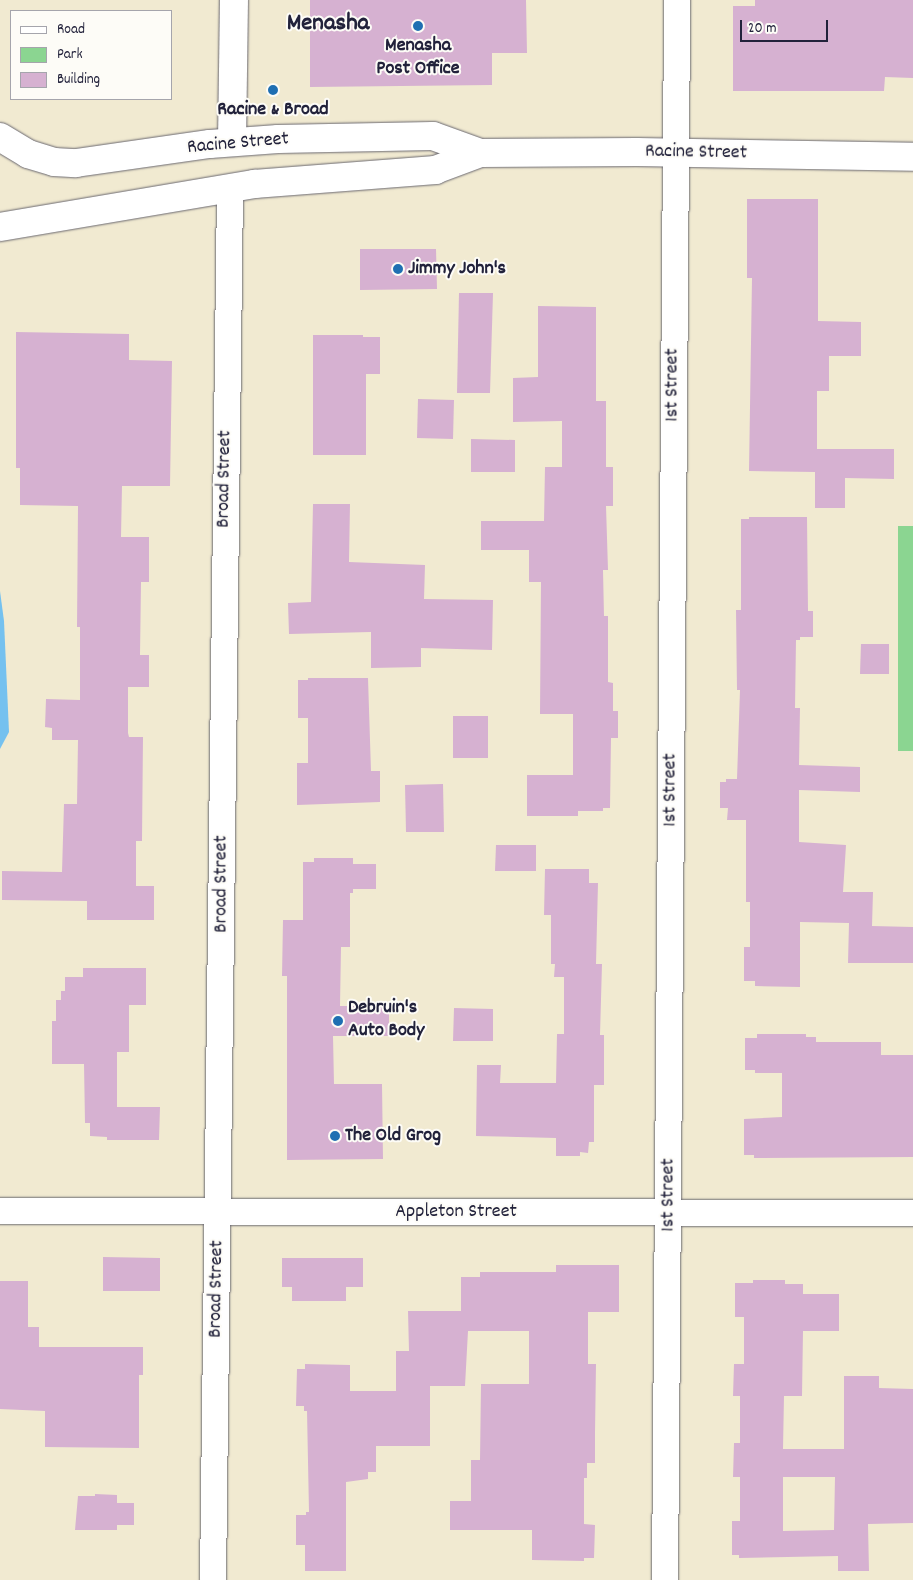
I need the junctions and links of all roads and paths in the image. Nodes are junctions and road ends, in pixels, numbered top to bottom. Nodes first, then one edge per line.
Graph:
1 (234, 0) edge
2 (677, 0) edge
3 (0, 137) edge
4 (232, 142) junction
5 (480, 153) junction
6 (675, 153) junction
7 (913, 157) edge
8 (230, 188) junction
9 (0, 227) edge
10 (0, 1211) edge
11 (218, 1211) junction
12 (669, 1213) junction
13 (913, 1213) edge
14 (213, 1580) edge
15 (665, 1580) edge

1 - 4 main road
2 - 6 street, 1st Street
3 - 4 main road, Racine Street
4 - 5 main road, Racine Street
5 - 6 main road, Racine Street
5 - 8 main road, Racine Street
6 - 7 main road, Racine Street
6 - 12 street, 1st Street
8 - 9 main road, Racine Street
8 - 11 street, Broad Street
10 - 11 street, Appleton Street
11 - 12 street, Appleton Street
11 - 14 street, Broad Street
12 - 13 street, Appleton Street
12 - 15 street, 1st Street

